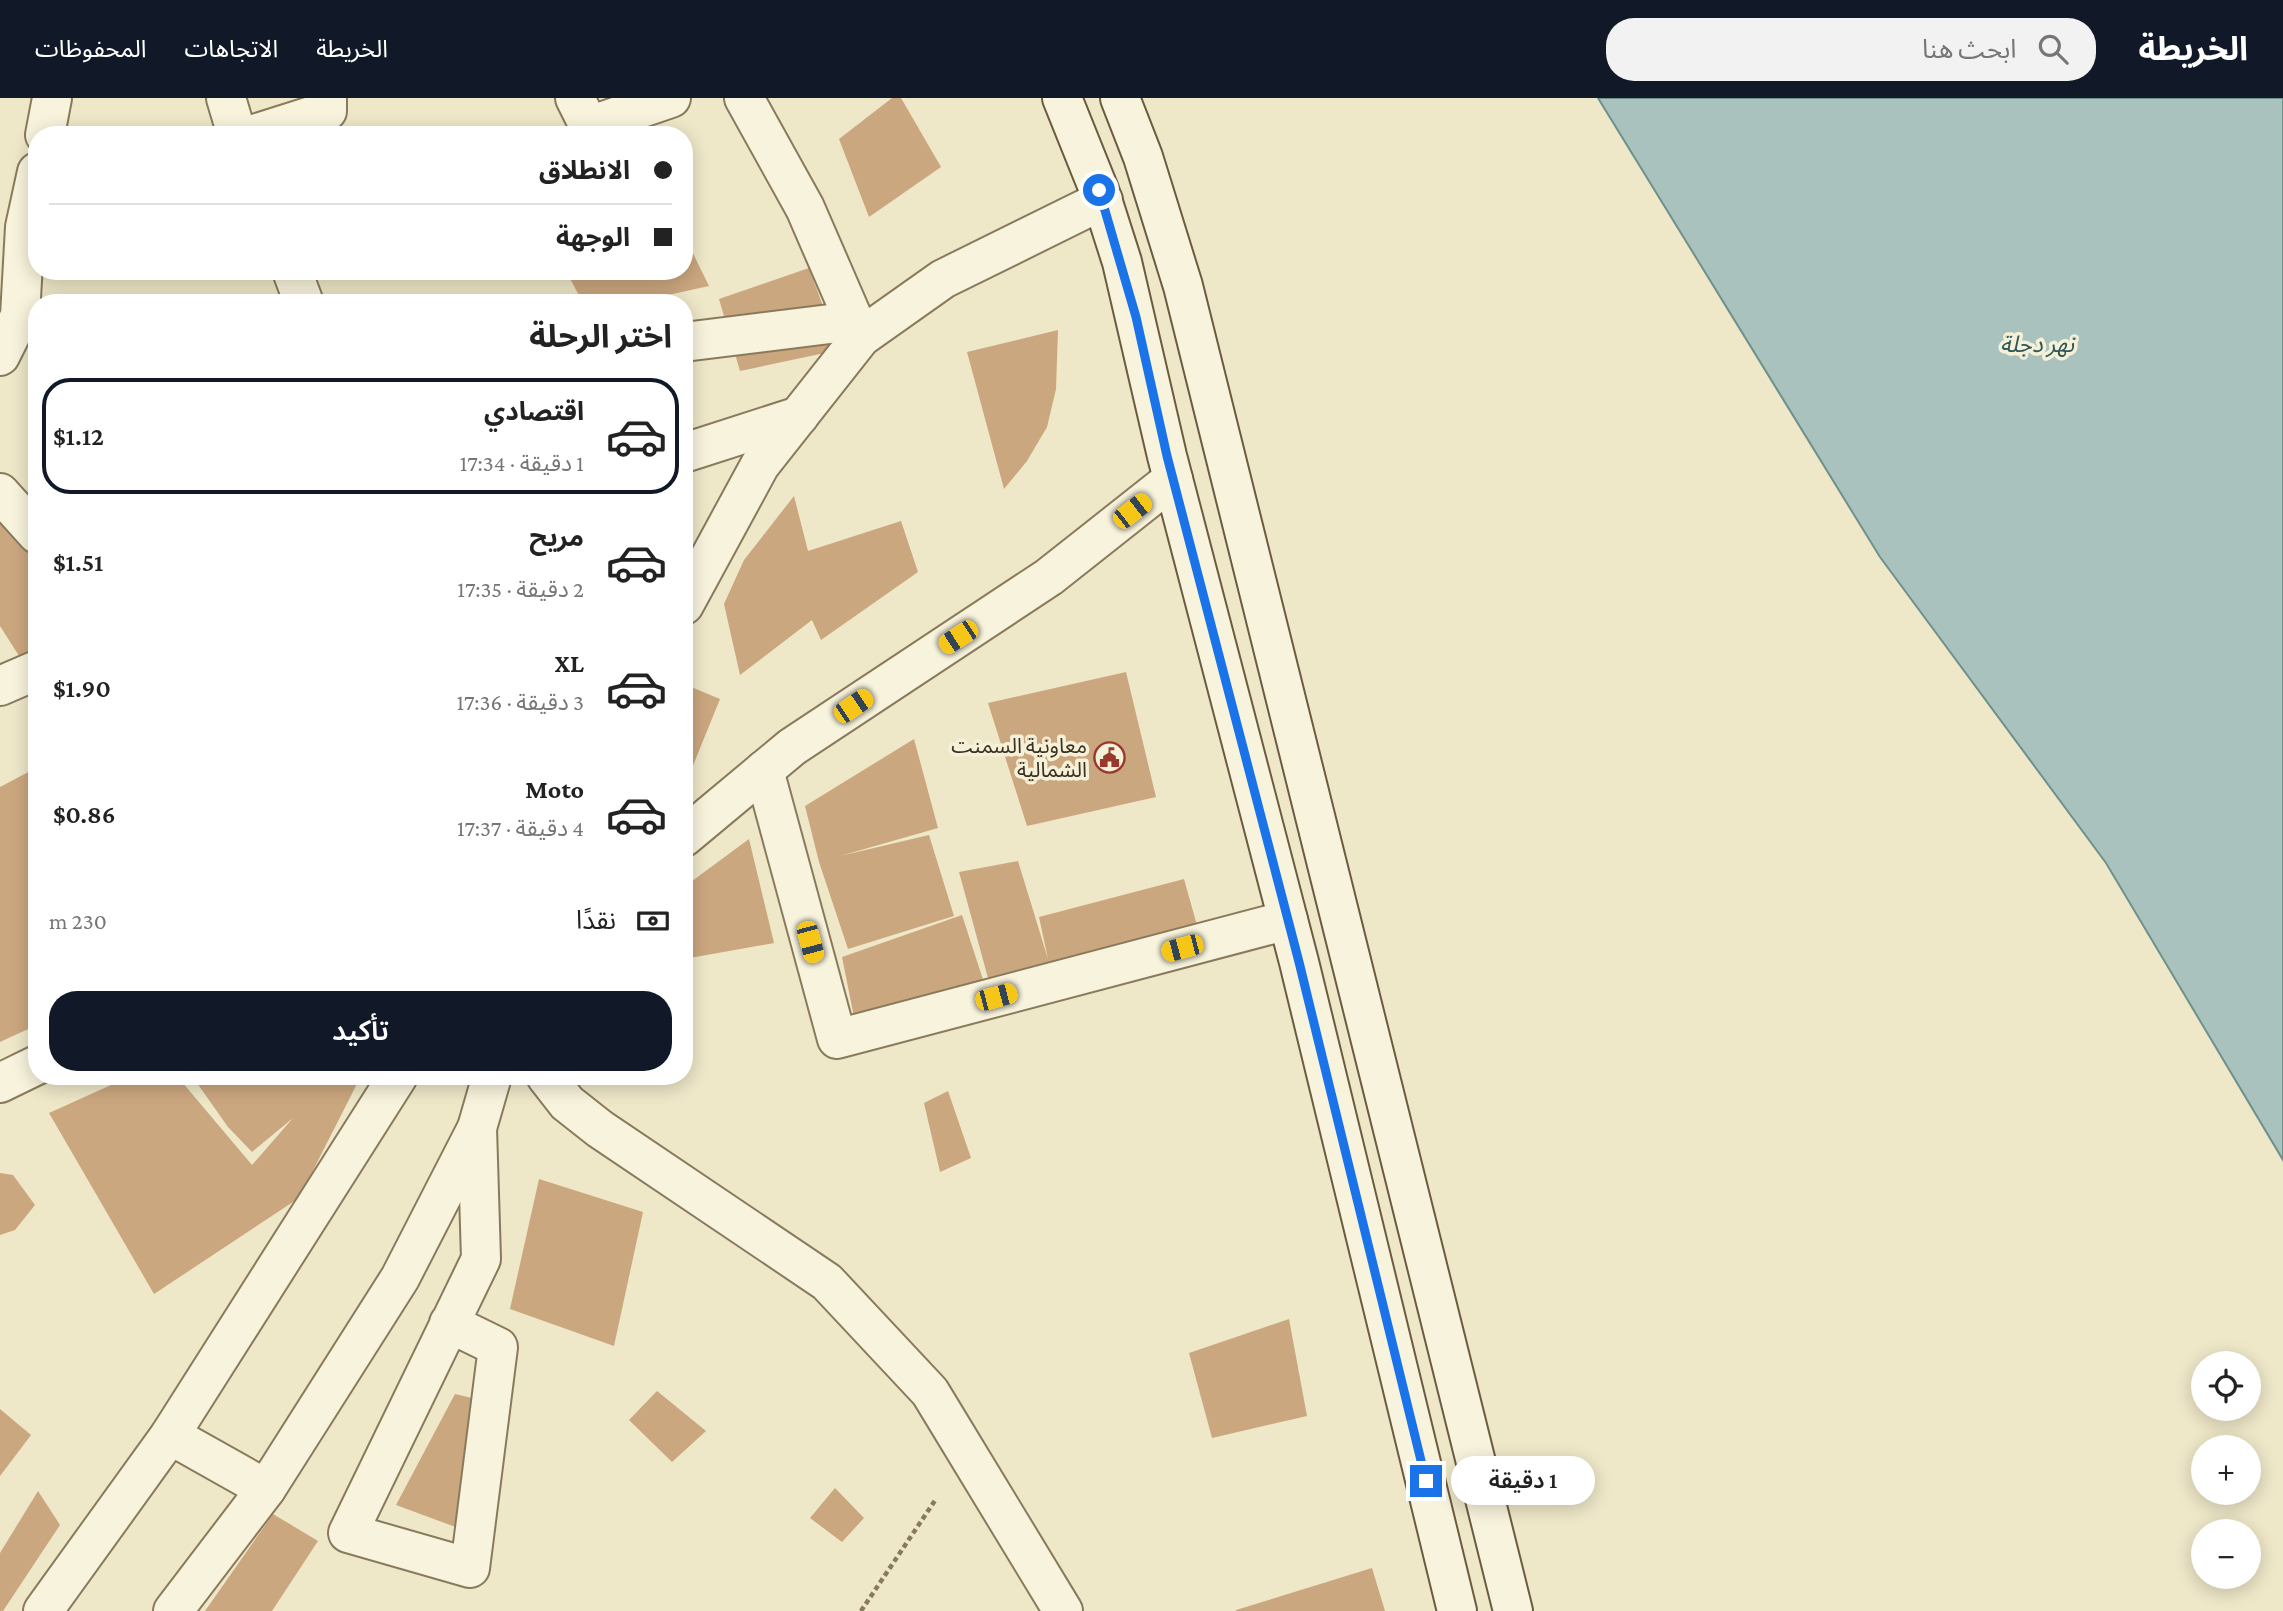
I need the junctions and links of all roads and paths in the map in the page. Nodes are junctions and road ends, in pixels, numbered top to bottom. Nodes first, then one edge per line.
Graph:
1 (52, 98) edge
2 (226, 98) edge
3 (327, 98) edge
4 (575, 98) edge
5 (671, 98) edge
6 (744, 98) edge
7 (1062, 98) edge
8 (1120, 98) edge
9 (46, 126) edge
10 (234, 126) edge
11 (280, 126) edge
12 (1103, 200) junction
13 (28, 214) edge
14 (12, 249) edge
15 (858, 329) junction
16 (782, 330) junction
17 (693, 341) edge
18 (0, 356) edge
19 (693, 365) edge
20 (799, 416) junction
21 (693, 450) edge
22 (1173, 478) junction
23 (0, 494) edge
24 (28, 524) edge
25 (693, 588) edge
26 (764, 770) junction
27 (693, 829) edge
28 (1288, 920) junction
29 (28, 1069) edge
30 (0, 1083) edge
31 (392, 1085) edge
32 (489, 1085) edge
33 (553, 1085) edge
34 (477, 1128) junction
35 (449, 1323) junction
36 (170, 1435) junction
37 (266, 1489) junction
38 (936, 1499) dead end
39 (43, 1611) edge
40 (173, 1611) edge
41 (861, 1611) edge
42 (1063, 1611) edge
43 (1457, 1611) edge
44 (1513, 1611) edge

1 - 9 street
2 - 10 street
3 - 11 street
4 - 5 street
6 - 15 street
7 - 12 street
8 - 44 street
12 - 15 street
12 - 22 street
13 - 14 street
14 - 18 street
15 - 16 street
15 - 20 street
16 - 17 street
16 - 19 street
20 - 21 street
20 - 25 street
22 - 26 street
22 - 28 street
23 - 24 street
26 - 27 street
26 - 28 street
28 - 43 street
29 - 30 street
31 - 36 street
32 - 34 street
33 - 42 street
34 - 35 street
34 - 37 street
35 - 35 street
36 - 37 street
36 - 39 street
37 - 40 street
38 - 41 path

